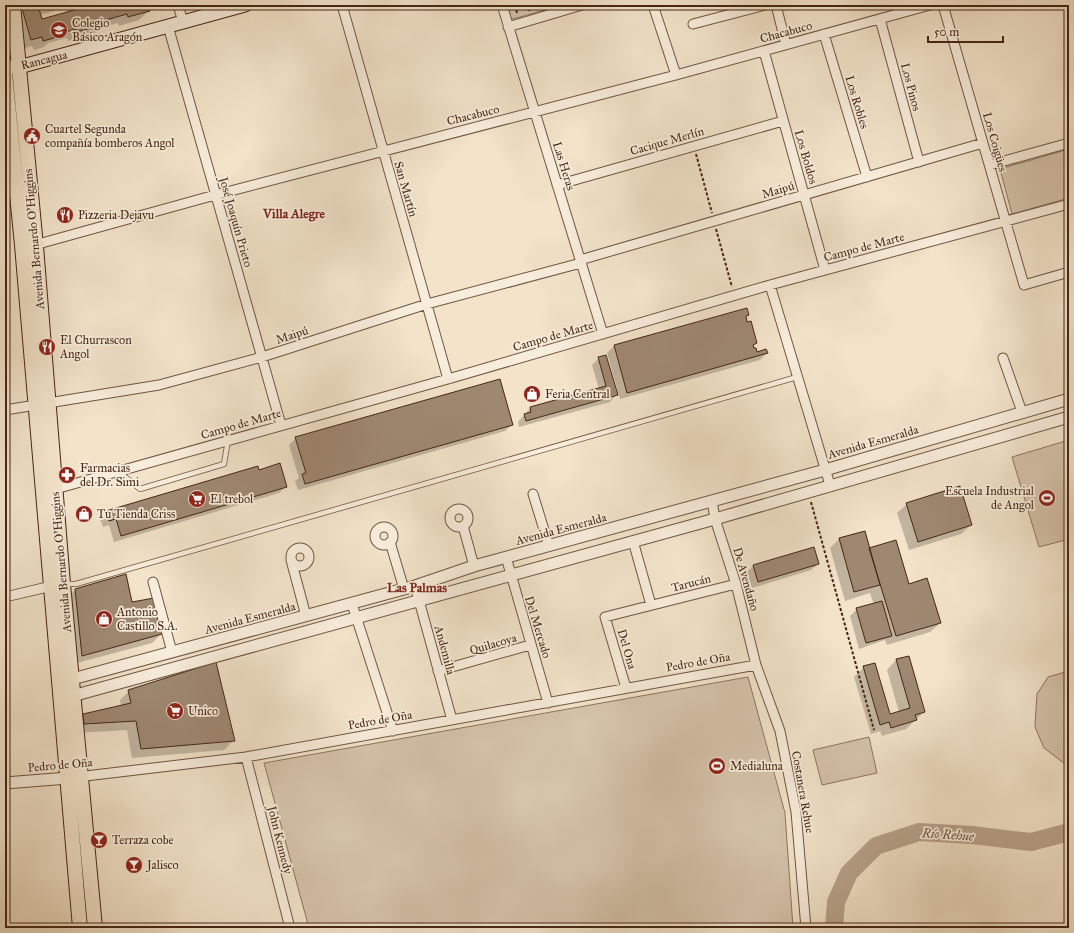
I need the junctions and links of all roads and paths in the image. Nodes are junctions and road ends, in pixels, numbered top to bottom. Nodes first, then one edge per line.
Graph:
1 (13, 5) edge
2 (178, 5) edge
3 (245, 5) edge
4 (342, 5) edge
5 (502, 5) edge
6 (516, 5) edge
7 (531, 5) edge
8 (582, 5) edge
9 (653, 5) edge
10 (765, 5) edge
11 (776, 5) edge
12 (930, 5) edge
13 (943, 5) edge
14 (530, 11) dead end
15 (880, 19) junction
16 (517, 20) dead end
17 (183, 22) junction
18 (693, 24) dead end
19 (168, 26) junction
20 (508, 27) junction
21 (824, 34) junction
22 (786, 45) junction
23 (764, 51) junction
24 (5, 67) edge
25 (19, 67) junction
26 (5, 73) edge
27 (676, 75) junction
28 (534, 112) junction
29 (783, 121) junction
30 (983, 143) junction
31 (1069, 143) edge
32 (383, 151) junction
33 (919, 162) junction
34 (990, 165) junction
35 (867, 177) junction
36 (557, 185) junction
37 (215, 195) junction
38 (804, 195) junction
39 (1069, 204) edge
40 (1006, 221) junction
41 (29, 245) junction
42 (581, 262) junction
43 (825, 270) junction
44 (1069, 272) edge
45 (770, 285) junction
46 (427, 304) junction
47 (603, 334) junction
48 (262, 357) junction
49 (1003, 358) dead end
50 (797, 377) junction
51 (448, 379) junction
52 (1069, 399) edge
53 (41, 404) junction
54 (5, 410) edge
55 (1022, 412) junction
56 (1069, 417) edge
57 (281, 425) junction
58 (228, 440) junction
59 (825, 470) junction
60 (118, 471) junction
61 (830, 485) junction
62 (49, 491) junction
63 (808, 491) junction
64 (533, 494) dead end
65 (712, 501) junction
66 (715, 519) junction
67 (640, 521) junction
68 (463, 526) dead end
69 (615, 528) junction
70 (638, 540) junction
71 (390, 542) dead end
72 (619, 545) junction
73 (549, 546) junction
74 (506, 558) junction
75 (291, 560) dead end
76 (474, 566) junction
77 (510, 576) junction
78 (153, 582) dead end
79 (736, 584) junction
80 (57, 585) junction
81 (410, 588) junction
82 (5, 597) edge
83 (419, 601) junction
84 (352, 604) junction
85 (651, 605) junction
86 (306, 616) junction
87 (605, 617) joint
88 (356, 618) junction
89 (530, 646) junction
90 (172, 652) junction
91 (756, 665) junction
92 (438, 671) junction
93 (66, 680) junction
94 (626, 688) junction
95 (67, 698) junction
96 (548, 703) junction
97 (452, 720) junction
98 (874, 730) dead end
99 (392, 731) junction
100 (246, 758) junction
101 (74, 777) junction
102 (5, 783) edge
103 (80, 928) edge
104 (95, 928) edge
105 (290, 928) edge
106 (806, 928) edge

1 - 25 main road, Avenida Bernardo O'Higgins
2 - 17 street
3 - 17 main road, Rancagua
4 - 32 street, San Martín
5 - 20 street, Las Heras
6 - 16 path
7 - 14 path
8 - 20 street
9 - 27 street
10 - 18 street
11 - 22 street
12 - 15 street, Chacabuco
13 - 30 street, Los Coigües
15 - 21 street, Chacabuco
15 - 33 street, Los Pinos
17 - 19 main road, Rancagua
19 - 25 main road, Rancagua
19 - 37 street, José Joaquín Prieto
20 - 28 street, Las Heras
21 - 22 street, Chacabuco
21 - 35 street, Los Robles
22 - 23 street, Chacabuco
23 - 27 street, Chacabuco
23 - 29 street, Los Boldos
24 - 25 main road, Rancagua
25 - 41 main road, Avenida Bernardo O'Higgins
26 - 41 main road, Avenida Bernardo O'Higgins
27 - 28 street, Chacabuco
28 - 32 street, Chacabuco
28 - 36 street, Las Heras
29 - 36 street, Cacique Merlín
29 - 38 street, Los Boldos
30 - 33 street, Maipú
30 - 34 street, Los Coigües
31 - 34 street
32 - 37 street, Chacabuco
32 - 46 street, San Martín
33 - 35 street, Maipú
34 - 40 street, Los Coigües
35 - 38 street, Maipú
36 - 42 street, Las Heras
37 - 41 street, Chacabuco
37 - 48 street, José Joaquín Prieto
38 - 42 street, Maipú
38 - 43 street, Los Boldos
39 - 40 street, Campo de Marte
40 - 43 street, Campo de Marte
40 - 44 street, Los Coigües
41 - 53 main road, Avenida Bernardo O'Higgins
42 - 46 street, Maipú
42 - 47 street, Las Heras
43 - 45 street, Campo de Marte
45 - 47 street, Campo de Marte
45 - 50 street
46 - 48 street, Maipú
46 - 51 street, San Martín
47 - 51 street, Campo de Marte
48 - 53 street, Maipú
48 - 57 street, José Joaquín Prieto
49 - 55 street
50 - 59 street
50 - 80 lane
51 - 57 street, Campo de Marte
52 - 55 street, Avenida Esmeralda
53 - 54 street, Maipú
53 - 62 main road, Avenida Bernardo O'Higgins
55 - 59 street, Avenida Esmeralda
56 - 61 street
57 - 58 street, Campo de Marte
58 - 60 street, Campo de Marte
58 - 60 lane
59 - 61 street
59 - 65 street, Avenida Esmeralda
60 - 62 street, Campo de Marte
61 - 63 street
62 - 80 main road, Avenida Bernardo O'Higgins
63 - 66 street
63 - 98 path
64 - 73 street
65 - 66 street, De Avendaño
65 - 67 street, Avenida Esmeralda
66 - 70 street
66 - 79 street, De Avendaño
67 - 69 street, Avenida Esmeralda
67 - 70 street
68 - 76 street
69 - 72 street
69 - 73 street, Avenida Esmeralda
70 - 72 street
70 - 85 street
71 - 81 street, Andemilla
72 - 77 street
73 - 74 street, Avenida Esmeralda
74 - 76 street, Avenida Esmeralda
74 - 77 street, Del Mercado
75 - 86 street
76 - 81 street, Avenida Esmeralda
77 - 83 street
77 - 89 street, Del Mercado
78 - 90 street
79 - 85 street, Tarucán
79 - 91 street, De Avendaño
80 - 82 street
80 - 93 main road, Avenida Bernardo O'Higgins
81 - 83 street, Andemilla
81 - 84 street, Avenida Esmeralda
83 - 88 street
83 - 92 street, Andemilla
84 - 86 street, Avenida Esmeralda
84 - 88 street
85 - 87 street, Tarucán
86 - 90 street, Avenida Esmeralda
87 - 94 street, Del Ona
88 - 95 street
88 - 99 street
89 - 92 street, Quilacoya
89 - 96 street, Del Mercado
90 - 93 street, Avenida Esmeralda
91 - 94 street, Pedro de Oña
91 - 106 street, Costanera Rehue
92 - 97 street, Andemilla
93 - 95 main road, Avenida Bernardo O'Higgins
94 - 96 street, Pedro de Oña
95 - 101 main road, Avenida Bernardo O'Higgins
96 - 97 street, Pedro de Oña
97 - 99 street, Pedro de Oña
99 - 100 street, Pedro de Oña
100 - 101 street, Pedro de Oña
100 - 105 street, John Kennedy
101 - 102 street, Pedro de Oña
101 - 103 main road, Avenida Bernardo O'Higgins
101 - 104 main road, Avenida Bernardo O'Higgins

